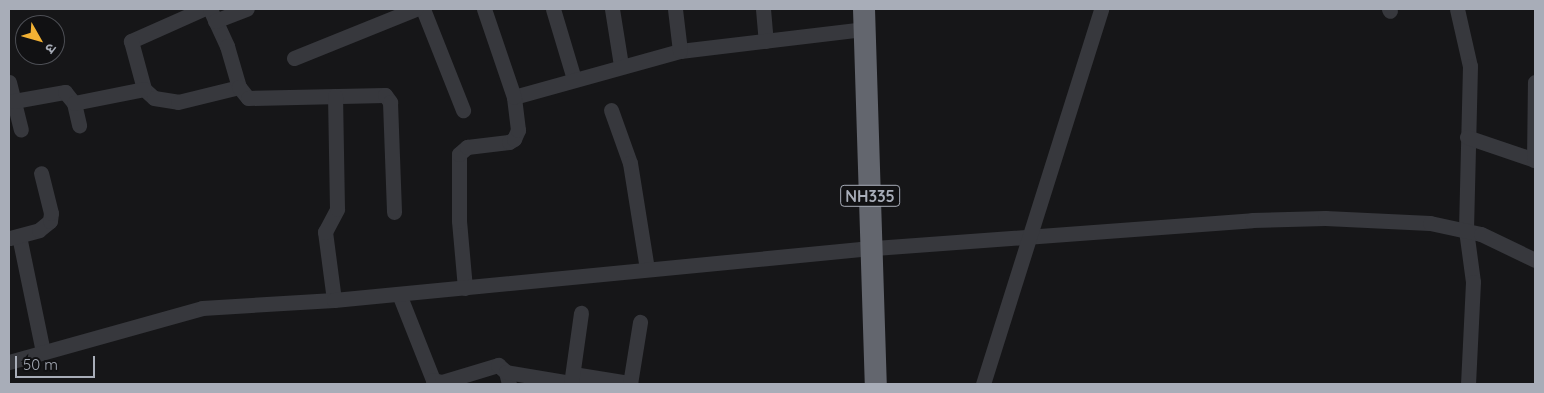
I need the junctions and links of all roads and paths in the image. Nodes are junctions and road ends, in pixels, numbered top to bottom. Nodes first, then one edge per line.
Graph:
1 (203, 9) edge
2 (247, 9) edge
3 (415, 9) edge
4 (423, 9) edge
5 (484, 9) edge
6 (553, 9) edge
7 (612, 9) edge
8 (675, 9) edge
9 (763, 9) edge
10 (864, 9) edge
11 (1101, 9) edge
12 (1457, 9) edge
13 (213, 15) edge
14 (855, 19) edge
15 (766, 40) junction
16 (680, 51) junction
17 (294, 58) dead end
18 (621, 66) junction
19 (574, 78) junction
20 (1535, 82) edge
21 (239, 87) junction
22 (144, 89) junction
23 (11, 91) edge
24 (335, 96) junction
25 (514, 97) junction
26 (74, 103) junction
27 (1534, 107) edge
28 (463, 110) dead end
29 (611, 110) dead end
30 (79, 126) dead end
31 (22, 130) dead end
32 (1467, 137) junction
33 (1534, 160) edge
34 (41, 173) dead end
35 (394, 212) dead end
36 (1466, 230) junction
37 (1031, 236) junction
38 (14, 237) edge
39 (866, 249) junction
40 (1535, 260) edge
41 (647, 270) junction
42 (465, 288) junction
43 (399, 294) junction
44 (334, 300) junction
45 (581, 313) dead end
46 (640, 322) dead end
47 (44, 352) junction
48 (9, 362) edge
49 (507, 378) edge
50 (572, 380) edge
51 (630, 384) edge
52 (865, 384) edge
53 (876, 384) edge
54 (983, 384) edge
55 (1468, 384) edge

1 - 22 street
2 - 13 street
3 - 17 street
4 - 28 street
5 - 25 street
6 - 19 street
7 - 18 street
8 - 16 street
9 - 15 street
10 - 39 highway, NH335
11 - 37 street
12 - 32 street
13 - 21 street
14 - 15 street
14 - 39 highway, NH335
15 - 16 street
16 - 18 street
18 - 19 street
19 - 25 street
20 - 27 street
21 - 22 street
21 - 24 street
22 - 26 street
23 - 26 street
23 - 31 street
24 - 35 street
24 - 44 street
25 - 42 street
26 - 30 street
27 - 33 street
29 - 41 street
32 - 33 street
32 - 36 street
34 - 38 street
36 - 37 street
36 - 40 street
36 - 55 street
37 - 39 street
37 - 54 street
38 - 47 street
39 - 41 street
39 - 52 highway, NH335
39 - 53 highway, NH335
41 - 42 street
42 - 43 street
43 - 44 street
43 - 49 street
44 - 47 street
45 - 50 street
46 - 51 street
47 - 48 street
49 - 50 street
50 - 51 street

